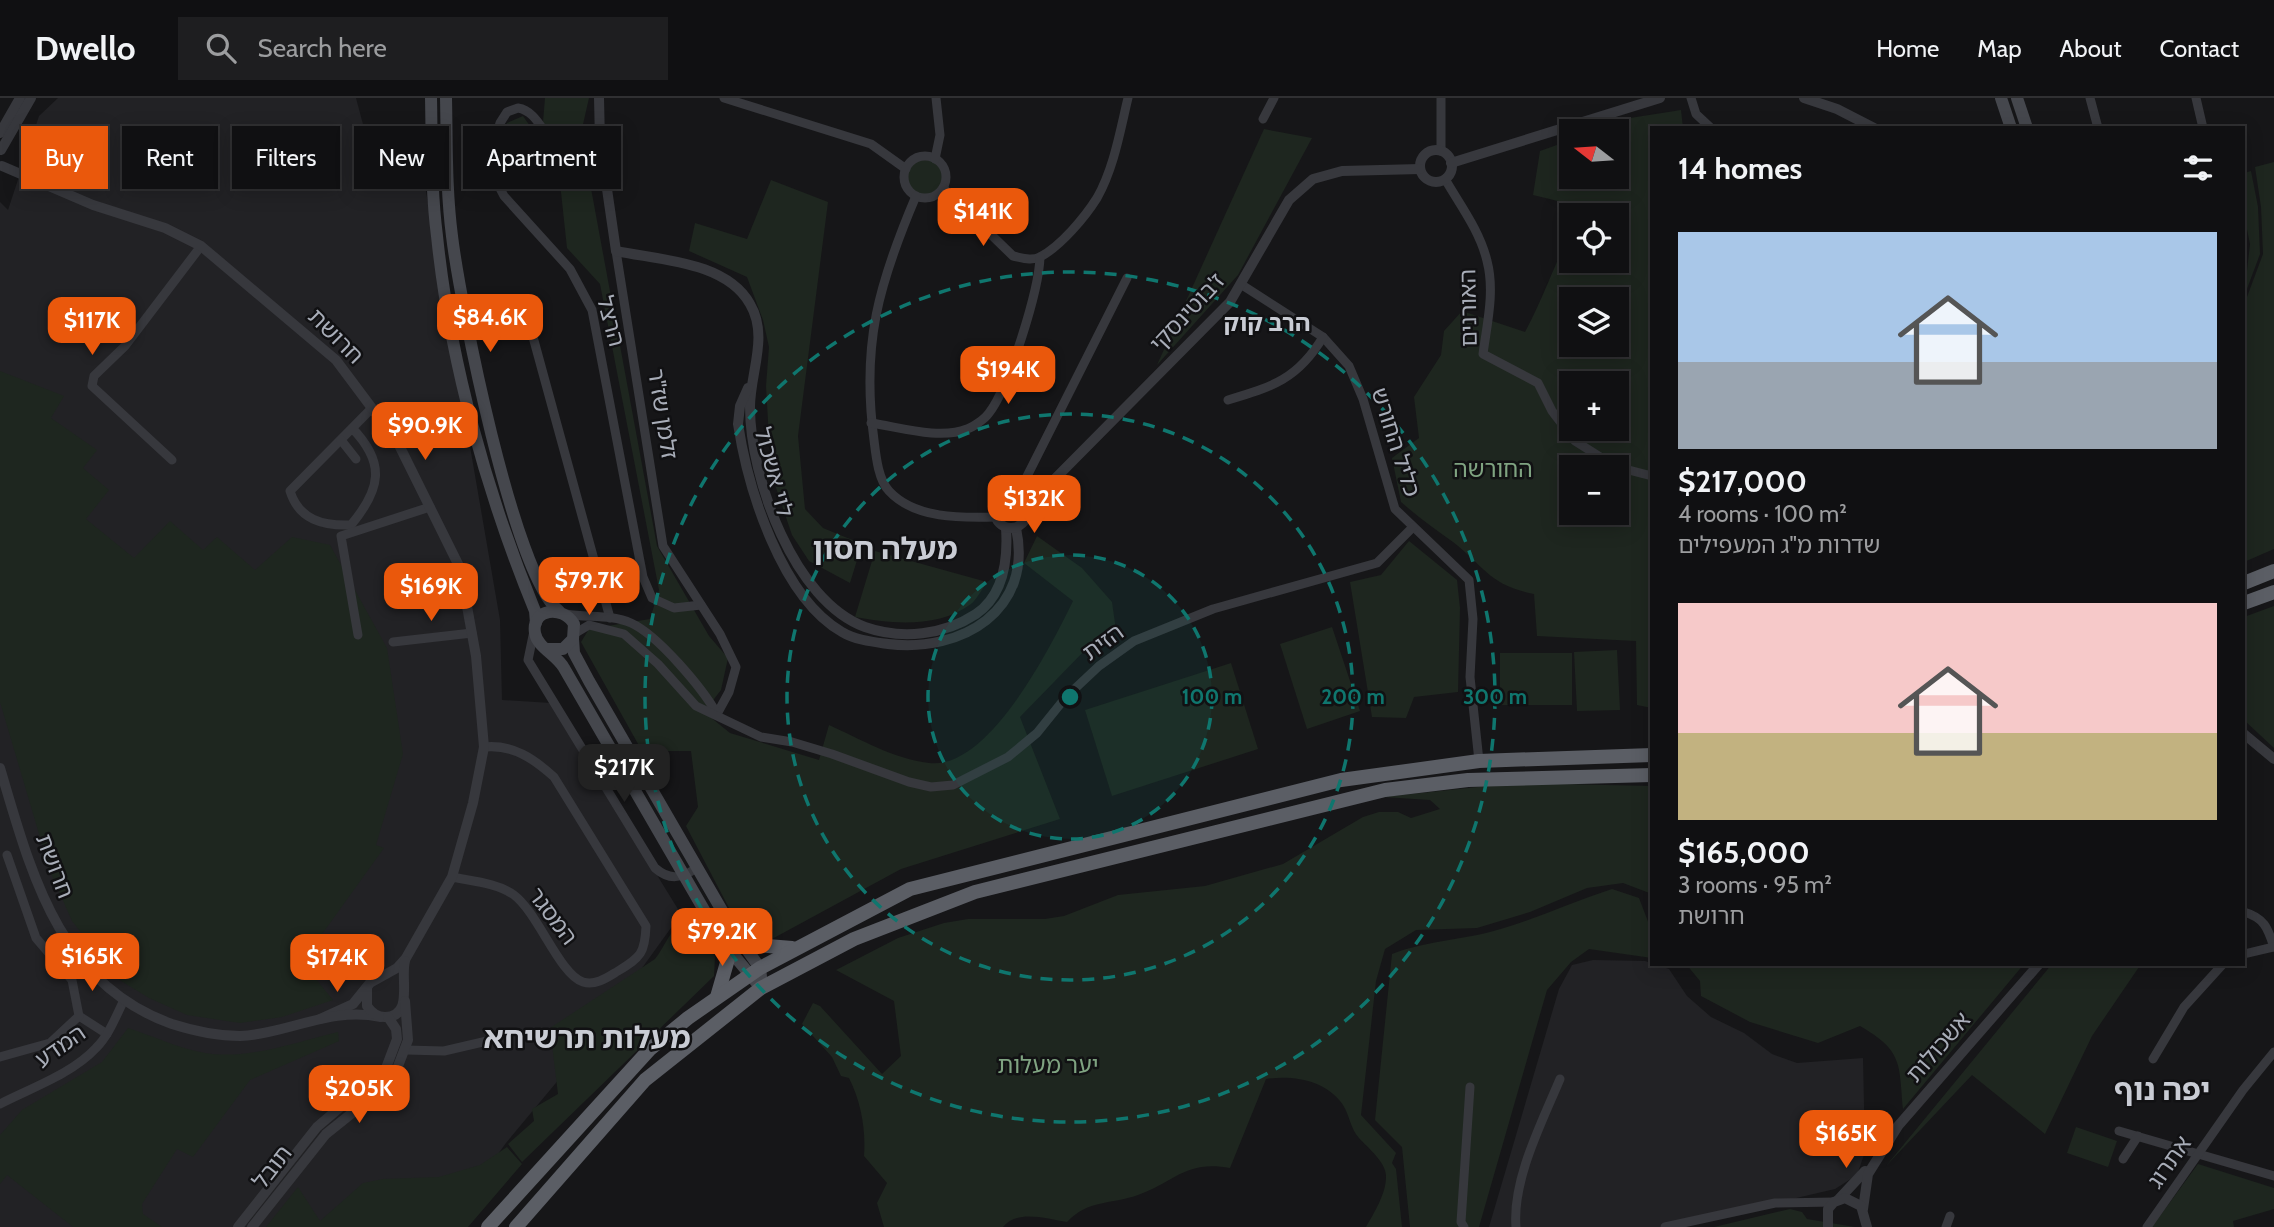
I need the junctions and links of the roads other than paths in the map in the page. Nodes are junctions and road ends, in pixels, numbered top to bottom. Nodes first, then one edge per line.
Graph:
1 (20, 98) edge
2 (30, 98) edge
3 (431, 98) edge
4 (446, 98) edge
5 (600, 98) edge
6 (724, 98) edge
7 (936, 98) edge
8 (1128, 98) edge
9 (1274, 98) edge
10 (1441, 98) edge
11 (1660, 98) edge
12 (1691, 98) edge
13 (1804, 98) edge
14 (2017, 98) edge
15 (2090, 98) edge
16 (2196, 98) edge
17 (1999, 99) edge
18 (1263, 119) dead end
19 (499, 126) edge
20 (540, 126) edge
21 (602, 126) edge
22 (1709, 126) edge
23 (1870, 126) edge
24 (2010, 126) edge
25 (2026, 126) edge
26 (2097, 126) edge
27 (2203, 126) edge
28 (0, 133) edge
29 (1, 150) edge
30 (1441, 151) junction
31 (935, 159) junction
32 (1451, 163) junction
33 (1, 167) edge
34 (906, 169) junction
35 (1420, 169) junction
36 (1445, 179) junction
37 (943, 188) junction
38 (499, 189) edge
39 (607, 189) edge
40 (916, 196) junction
41 (201, 246) junction
42 (616, 251) junction
43 (1040, 257) junction
44 (1127, 278) dead end
45 (1242, 285) junction
46 (530, 326) dead end
47 (1323, 337) junction
48 (1228, 400) dead end
49 (372, 408) junction
50 (871, 422) junction
51 (352, 428) junction
52 (341, 440) junction
53 (1598, 455) edge
54 (356, 459) dead end
55 (172, 460) dead end
56 (1629, 470) edge
57 (1650, 475) edge
58 (1017, 496) junction
59 (430, 507) junction
60 (1027, 507) junction
61 (996, 517) junction
62 (1413, 527) junction
63 (1011, 528) junction
64 (2274, 571) edge
65 (2245, 583) edge
66 (2274, 592) edge
67 (2245, 603) edge
68 (701, 605) junction
69 (563, 612) junction
70 (610, 618) junction
71 (536, 626) junction
72 (472, 633) junction
73 (358, 635) dead end
74 (573, 637) junction
75 (393, 642) dead end
76 (547, 649) junction
77 (717, 714) junction
78 (2245, 735) edge
79 (1650, 746) edge
80 (484, 747) junction
81 (1650, 755) edge
82 (1624, 757) junction
83 (2274, 759) edge
84 (1479, 761) junction
85 (0, 768) edge
86 (1650, 775) edge
87 (7, 855) dead end
88 (697, 869) junction
89 (684, 876) junction
90 (452, 877) junction
91 (2245, 912) edge
92 (728, 937) junction
93 (800, 947) junction
94 (2274, 947) edge
95 (2245, 954) edge
96 (406, 958) junction
97 (2037, 966) edge
98 (2221, 966) edge
99 (754, 972) junction
100 (381, 977) junction
101 (367, 988) junction
102 (761, 988) junction
103 (404, 989) junction
104 (717, 997) junction
105 (124, 1000) junction
106 (405, 1001) junction
107 (79, 1016) junction
108 (384, 1017) junction
109 (320, 1019) junction
110 (107, 1034) junction
111 (487, 1041) dead end
112 (406, 1050) junction
113 (2274, 1052) edge
114 (0, 1057) edge
115 (2153, 1059) dead end
116 (1560, 1079) dead end
117 (1470, 1087) dead end
118 (0, 1104) edge
119 (2119, 1131) dead end
120 (2138, 1136) junction
121 (2198, 1154) junction
122 (2123, 1159) dead end
123 (1874, 1161) junction
124 (2274, 1176) edge
125 (1835, 1201) junction
126 (1797, 1203) junction
127 (1950, 1216) dead end
128 (1865, 1220) edge
129 (1828, 1226) edge
130 (238, 1227) edge
131 (252, 1227) edge
132 (488, 1227) edge
133 (516, 1227) edge
134 (1464, 1227) edge
135 (1516, 1227) edge
136 (1665, 1227) edge
137 (1946, 1227) edge
138 (2147, 1227) edge

1 - 28 street
2 - 29 street
3 - 71 main road
4 - 69 main road
5 - 21 street, זלמן שז"ר
6 - 34 street
7 - 31 street
8 - 43 street
9 - 18 street
10 - 30 street
11 - 32 street
12 - 22 street
13 - 23 street
14 - 25 main road
15 - 26 street
16 - 27 street
17 - 24 main road
19 - 20 street, הרצל
29 - 33 street
30 - 32 street
30 - 35 street
31 - 34 street
31 - 37 street
32 - 36 street
33 - 41 street, חרושת
34 - 40 street
35 - 36 street
35 - 45 street, ז'בוטינסקי
36 - 53 street, האורנים
37 - 40 street
37 - 43 street
38 - 68 street, הרצל
39 - 42 street, זלמן שז"ר
40 - 50 street
41 - 49 street, חרושת
41 - 55 street
42 - 63 street, לוי אשכול
42 - 68 street, זלמן שז"ר
43 - 50 street
44 - 58 street
45 - 47 street, כליל החורש
45 - 60 street, ז'בוטינסקי
46 - 70 street
47 - 48 street
47 - 62 street, כליל החורש
49 - 51 street
49 - 59 street, חרושת
50 - 61 street
51 - 52 street
51 - 52 street
52 - 54 street
56 - 57 street, האורנים
58 - 60 street
58 - 61 street
59 - 72 street, חרושת
59 - 73 street
60 - 63 street
61 - 63 street
62 - 77 street, הזית
62 - 84 street, כליל החורש
64 - 65 highway
66 - 67 highway
68 - 77 street, זלמן שז"ר
69 - 70 street, הזית
69 - 71 main road
69 - 74 main road
70 - 77 street, הזית
71 - 76 main road
71 - 89 street
72 - 75 street
72 - 80 street, חרושת
74 - 76 main road
74 - 77 street, הזית
74 - 88 main road
76 - 89 main road
78 - 83 street
79 - 82 highway
80 - 90 street, חרושת
80 - 90 street, המסגר
81 - 82 highway
82 - 84 highway
84 - 93 highway
85 - 105 street, חרושת
86 - 102 highway
87 - 107 street
88 - 89 street
88 - 92 main road
89 - 92 main road
90 - 96 street, חרושת
91 - 94 street
92 - 93 highway
92 - 99 main road
92 - 104 highway
93 - 99 highway
94 - 95 street
96 - 100 street, חרושת
96 - 103 street, חרושת
97 - 123 street, אשכולות
98 - 115 street
99 - 102 main road
99 - 104 highway
100 - 101 street
100 - 103 street
101 - 108 street
101 - 109 street, חרושת
102 - 133 highway
103 - 106 street
104 - 132 highway
105 - 109 street, חרושת
105 - 110 street, המדע
106 - 108 street
106 - 112 street, תובל
107 - 110 street
107 - 114 street
108 - 109 street, חרושת
108 - 130 street, תובל
110 - 118 street, המדע
111 - 112 street
112 - 131 street, תובל
113 - 121 street, אתרוג
116 - 135 street
117 - 134 street
119 - 120 street
120 - 121 street
120 - 122 street
121 - 124 street
121 - 138 street, אתרוג
123 - 125 street, אשכולות
123 - 128 street, אשכולות
125 - 126 street
125 - 128 street
125 - 129 street
126 - 129 street
126 - 136 street
127 - 137 street

